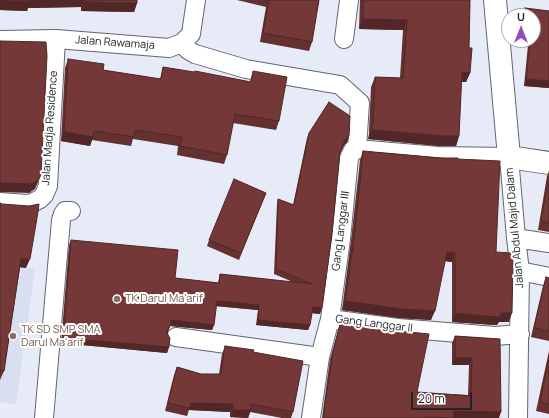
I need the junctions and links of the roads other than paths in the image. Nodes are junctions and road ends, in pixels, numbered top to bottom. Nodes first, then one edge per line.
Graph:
1 (196, 0) edge
2 (349, 0) edge
3 (495, 0) edge
4 (56, 39) junction
5 (344, 39) dead end
6 (0, 40) edge
7 (182, 43) junction
8 (358, 150) junction
9 (509, 158) junction
10 (549, 163) edge
11 (0, 202) edge
12 (71, 211) dead end
13 (516, 238) junction
14 (549, 243) edge
15 (520, 271) junction
16 (549, 277) edge
17 (330, 319) junction
18 (520, 334) junction
19 (176, 337) dead end
20 (320, 357) junction
21 (44, 418) edge
22 (311, 418) edge
23 (518, 418) edge

1 - 7 street
2 - 5 street
3 - 9 street
4 - 6 street, Jalan Rawamaja
4 - 7 street, Jalan Rawamaja
4 - 11 street, Jalan Madja Residence
7 - 8 street
8 - 9 street
8 - 17 street, Gang Langgar III
9 - 10 street
9 - 13 street, Jalan Abdul Majid Dalam
12 - 21 street
13 - 14 street
13 - 15 street, Jalan Abdul Majid Dalam
15 - 16 street
15 - 18 street, Jalan Abdul Majid Dalam
17 - 18 street, Gang Langgar II
17 - 20 street, Gang Langgar II
18 - 23 street, Jalan Abdul Majid Dalam
19 - 20 street
20 - 22 street, Gang Langgar II

